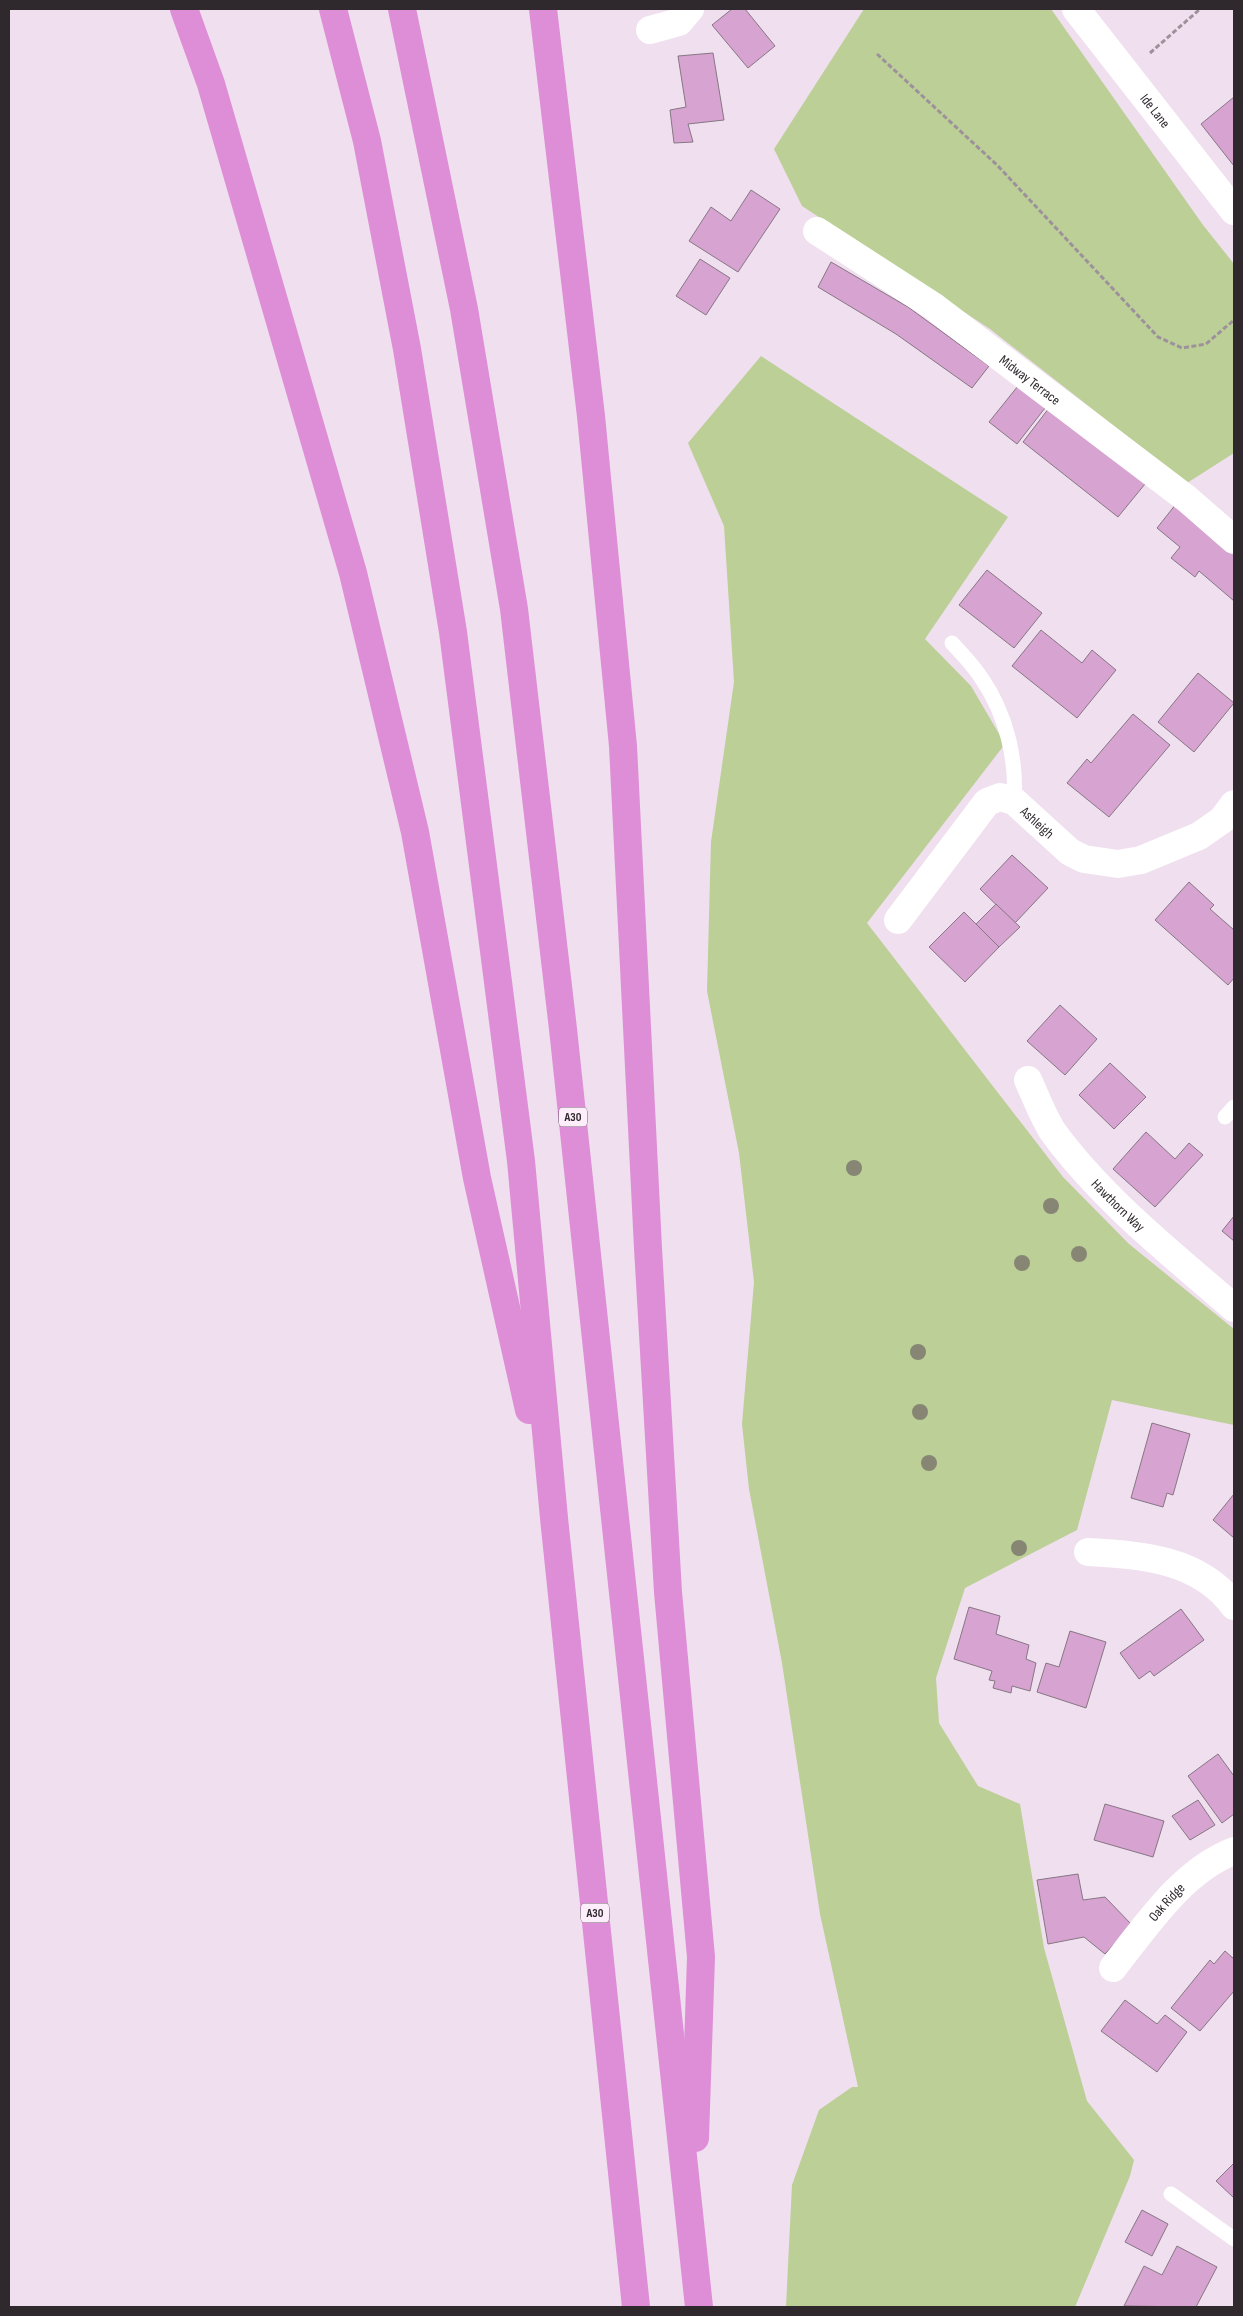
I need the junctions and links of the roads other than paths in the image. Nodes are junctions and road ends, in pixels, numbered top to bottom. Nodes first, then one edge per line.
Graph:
1 (184, 9) edge
2 (333, 9) edge
3 (402, 9) edge
4 (543, 9) edge
5 (690, 9) edge
6 (1076, 9) edge
7 (650, 30) dead end
8 (1234, 211) edge
9 (817, 231) dead end
10 (1234, 540) edge
11 (952, 643) dead end
12 (1014, 801) junction
13 (1230, 818) edge
14 (898, 920) dead end
15 (1028, 1080) dead end
16 (1234, 1308) edge
17 (554, 1518) junction
18 (1088, 1552) dead end
19 (1234, 1606) edge
20 (1234, 1851) edge
21 (1113, 1968) dead end
22 (1170, 2194) dead end
23 (691, 2232) junction
24 (1234, 2239) edge
25 (636, 2307) edge
26 (699, 2307) edge

1 - 17 highway
2 - 17 highway, A30
3 - 23 highway, A30
4 - 23 highway
5 - 7 street
6 - 8 street, Ide Lane
9 - 10 street, Midway Terrace
11 - 12 lane
12 - 13 street, Ashleigh
12 - 14 street, Ashleigh
15 - 16 street, Hawthorn Way
17 - 25 highway, A30
18 - 19 street
20 - 21 street, Oak Ridge
22 - 24 lane
23 - 26 highway, A30

